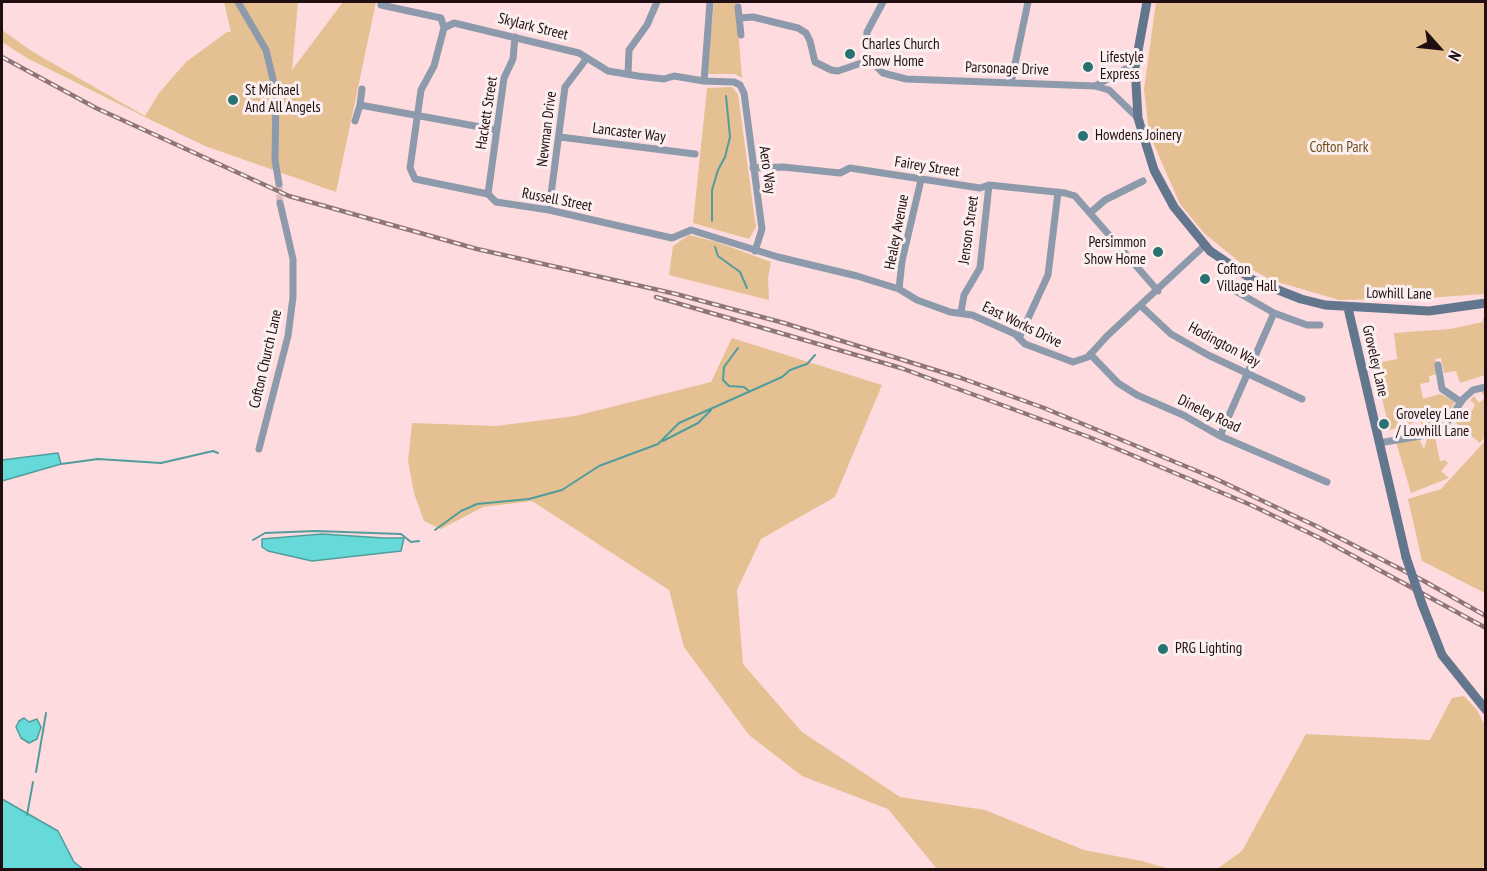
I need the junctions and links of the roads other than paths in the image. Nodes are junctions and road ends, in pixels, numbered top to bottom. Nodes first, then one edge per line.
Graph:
1 (238, 2) edge
2 (657, 2) edge
3 (710, 2) edge
4 (883, 2) edge
5 (1028, 2) edge
6 (1147, 2) edge
7 (381, 5) dead end
8 (738, 7) dead end
9 (739, 18) junction
10 (444, 28) junction
11 (741, 35) dead end
12 (515, 37) junction
13 (587, 58) junction
14 (870, 60) junction
15 (1135, 67) junction
16 (628, 74) junction
17 (1112, 78) junction
18 (704, 81) junction
19 (1011, 83) junction
20 (1095, 86) junction
21 (362, 89) dead end
22 (744, 93) joint
23 (1116, 96) junction
24 (360, 105) junction
25 (419, 117) junction
26 (1138, 118) junction
27 (355, 121) dead end
28 (497, 130) junction
29 (560, 137) junction
30 (695, 154) dead end
31 (753, 168) junction
32 (921, 180) junction
33 (1143, 181) dead end
34 (279, 184) tunnel mouth
35 (989, 185) junction
36 (1058, 192) junction
37 (488, 194) junction
38 (280, 203) tunnel mouth
39 (549, 210) junction
40 (1090, 213) junction
41 (1205, 245) junction
42 (755, 251) junction
43 (1232, 289) dead end
44 (899, 290) junction
45 (1158, 291) junction
46 (1485, 303) edge
47 (1140, 306) junction
48 (1348, 308) junction
49 (961, 312) junction
50 (1274, 313) junction
51 (1320, 325) dead end
52 (1020, 336) junction
53 (1090, 354) junction
54 (1438, 365) dead end
55 (1247, 374) junction
56 (1485, 387) edge
57 (1302, 399) dead end
58 (1461, 402) junction
59 (1220, 436) junction
60 (1378, 443) junction
61 (259, 449) dead end
62 (1327, 483) dead end
63 (1485, 710) edge

1 - 34 street
2 - 16 street
3 - 18 street
4 - 14 street
5 - 19 street
6 - 15 main road, Groveley Lane
7 - 10 street
8 - 9 street
9 - 11 street
9 - 14 street
10 - 12 street, Skylark Street
10 - 25 street
12 - 13 street, Skylark Street
12 - 28 street, Hackett Street
13 - 16 street, Skylark Street
13 - 29 street, Newman Drive
14 - 19 street, Parsonage Drive
15 - 17 street, Parsonage Drive
15 - 26 main road, Groveley Lane
16 - 18 street, Skylark Street
17 - 20 street, Parsonage Drive
17 - 23 street
18 - 22 street, Skylark Street
19 - 20 street, Parsonage Drive
20 - 23 street, Parsonage Drive
21 - 24 street
22 - 31 street, Aero Way
23 - 26 street, Parsonage Drive
24 - 25 street
24 - 27 street
25 - 28 street
25 - 37 street, Russell Street
26 - 41 main road, Groveley Lane
28 - 37 street, Hackett Street
29 - 30 street, Lancaster Way
29 - 39 street, Newman Drive
31 - 32 street, Fairey Street
31 - 42 street, Aero Way
32 - 35 street, Fairey Street
32 - 44 street, Healey Avenue
33 - 40 street
35 - 36 street, Fairey Street
35 - 49 street, Jenson Street
36 - 40 street, Fairey Street
36 - 52 street
37 - 39 street, Russell Street
38 - 61 street, Cofton Church Lane
39 - 42 street, Russell Street
40 - 45 street, Fairey Street
41 - 45 street
41 - 48 main road, Groveley Lane
42 - 44 street, East Works Drive
43 - 50 street
44 - 49 street, East Works Drive
45 - 47 street
46 - 48 main road, Lowhill Lane
47 - 53 street
47 - 55 street, Hodington Way
48 - 60 main road, Groveley Lane
49 - 52 street, East Works Drive
50 - 51 street
50 - 55 street
52 - 53 street, East Works Drive
53 - 59 street, Dineley Road
54 - 58 street
55 - 57 street, Hodington Way
55 - 59 street
56 - 58 street
58 - 60 street
59 - 62 street, Dineley Road
60 - 63 main road, Groveley Lane, bridge

